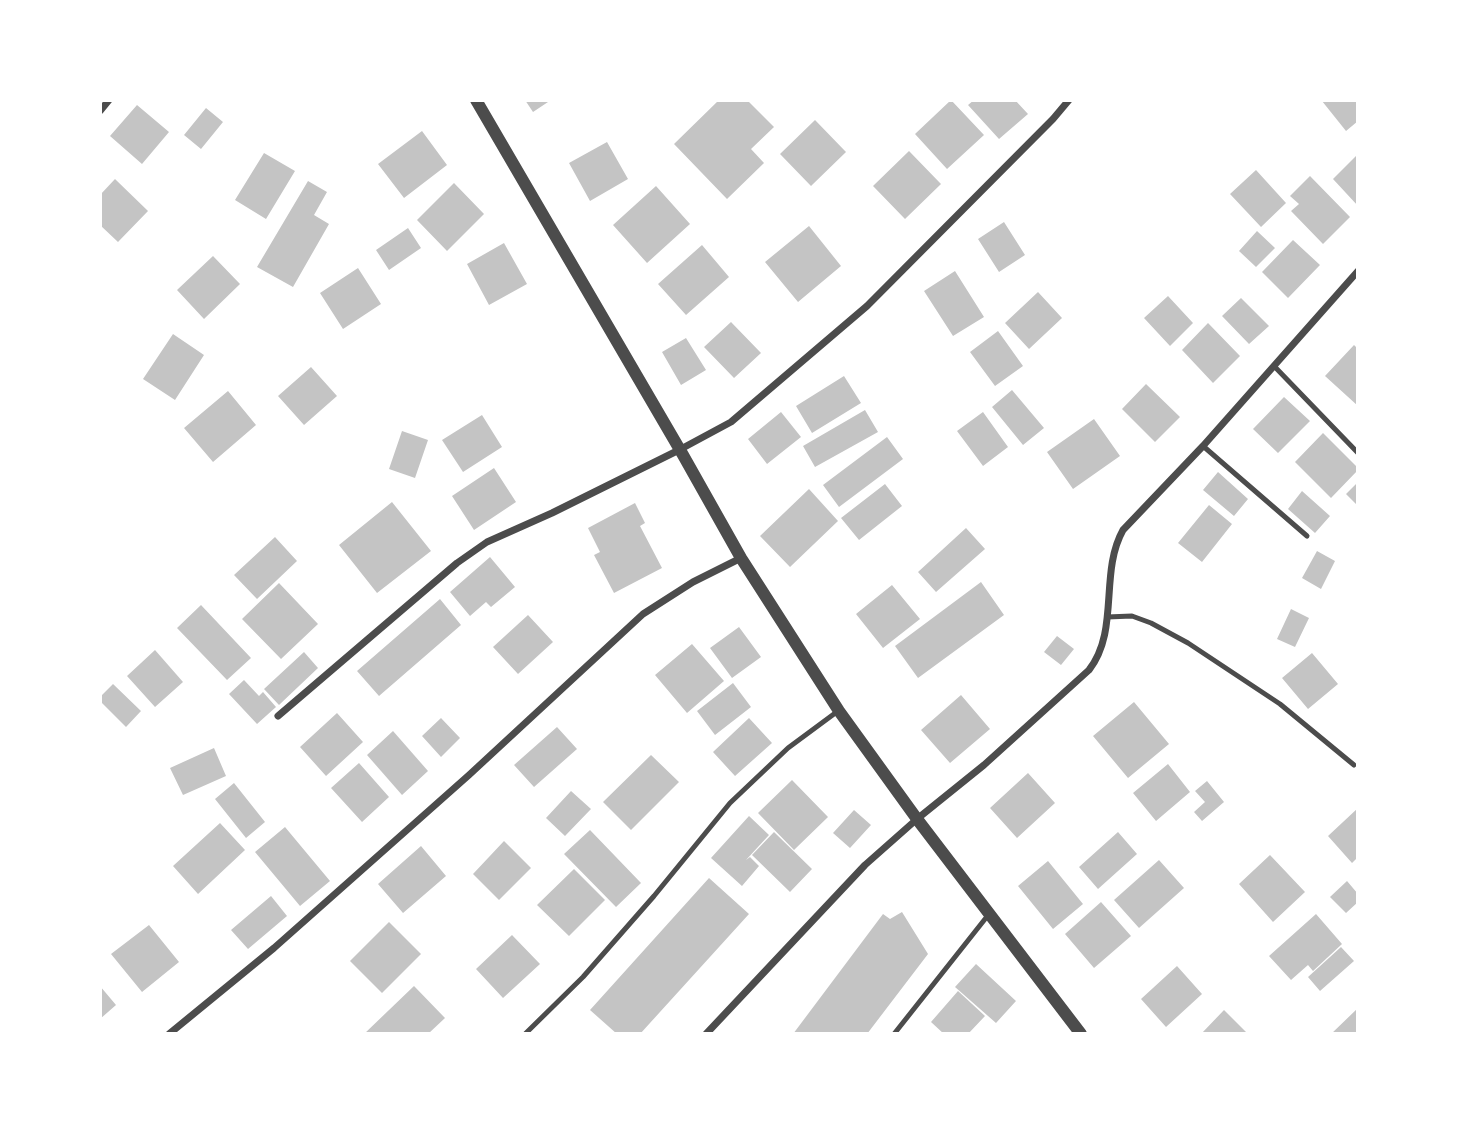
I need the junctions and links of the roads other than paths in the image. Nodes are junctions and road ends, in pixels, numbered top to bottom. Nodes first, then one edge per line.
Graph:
1 (109, 100) edge
2 (476, 100) edge
3 (1069, 100) edge
4 (100, 111) edge
5 (1358, 271) edge
6 (1274, 366) junction
7 (1202, 446) junction
8 (679, 450) junction
9 (1358, 453) edge
10 (1307, 537) dead end
11 (741, 558) junction
12 (1107, 617) junction
13 (839, 711) junction
14 (278, 716) dead end
15 (1354, 765) dead end
16 (917, 819) junction
17 (989, 914) junction
18 (169, 1034) edge
19 (525, 1034) edge
20 (706, 1034) edge
21 (894, 1034) edge
22 (1081, 1034) edge

1 - 4 street
2 - 8 street
3 - 8 street
5 - 6 street
6 - 7 street
6 - 9 lane
7 - 10 lane
7 - 12 street
8 - 11 street
8 - 14 street
11 - 13 street
11 - 18 street
12 - 15 lane
12 - 16 street
13 - 16 street
13 - 19 lane
16 - 17 street
16 - 20 street
17 - 21 lane
17 - 22 street

